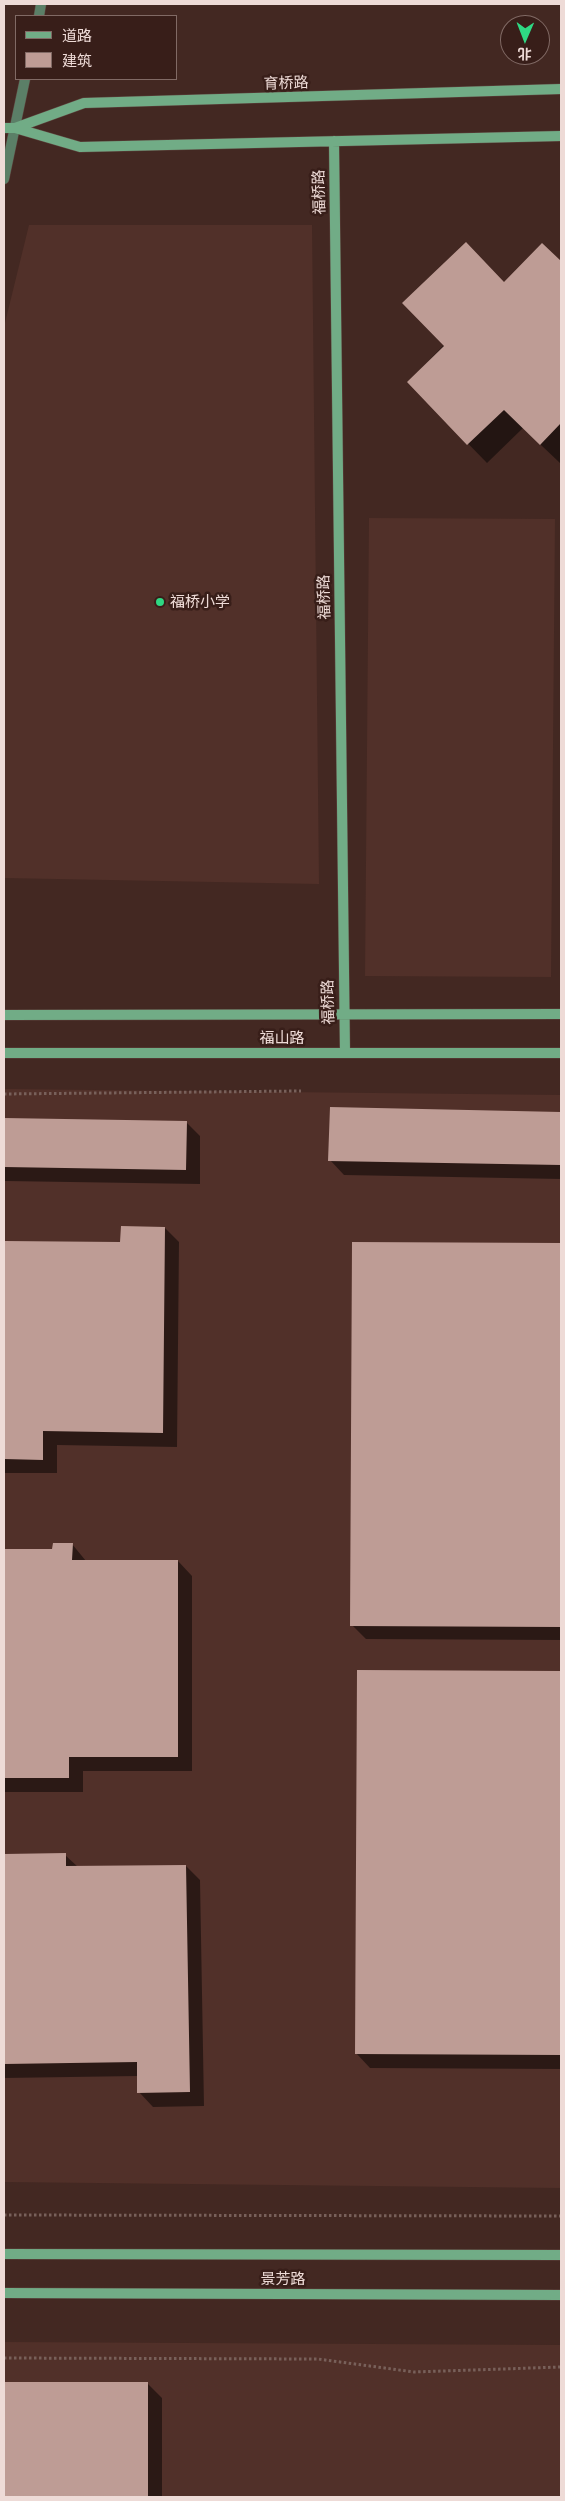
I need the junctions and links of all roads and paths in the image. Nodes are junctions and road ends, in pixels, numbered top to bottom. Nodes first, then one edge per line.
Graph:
1 (25, 80) edge
2 (561, 89) edge
3 (4, 128) edge
4 (15, 128) junction
5 (561, 136) edge
6 (334, 141) junction
7 (4, 179) edge
8 (343, 1014) junction
9 (561, 1014) edge
10 (4, 1015) edge
11 (4, 1053) edge
12 (345, 1053) junction
13 (561, 1053) edge
14 (301, 1091) dead end
15 (4, 1094) edge
16 (4, 2215) edge
17 (561, 2216) edge
18 (4, 2254) edge
19 (561, 2255) edge
20 (4, 2293) edge
21 (561, 2295) edge
22 (4, 2358) edge
23 (561, 2368) edge

1 - 4 lane
2 - 4 street, 育桥路
3 - 4 street, 育桥路
4 - 6 street, 育桥路
4 - 7 lane
5 - 6 street, 育桥路
6 - 8 street, 福桥路
8 - 9 street, 福山路
8 - 10 street, 福山路
8 - 12 street, 福桥路
11 - 12 street, 福山路
12 - 13 street, 福山路
14 - 15 path
16 - 17 path
18 - 19 street, 景芳路
20 - 21 street, 景芳路
22 - 23 path

